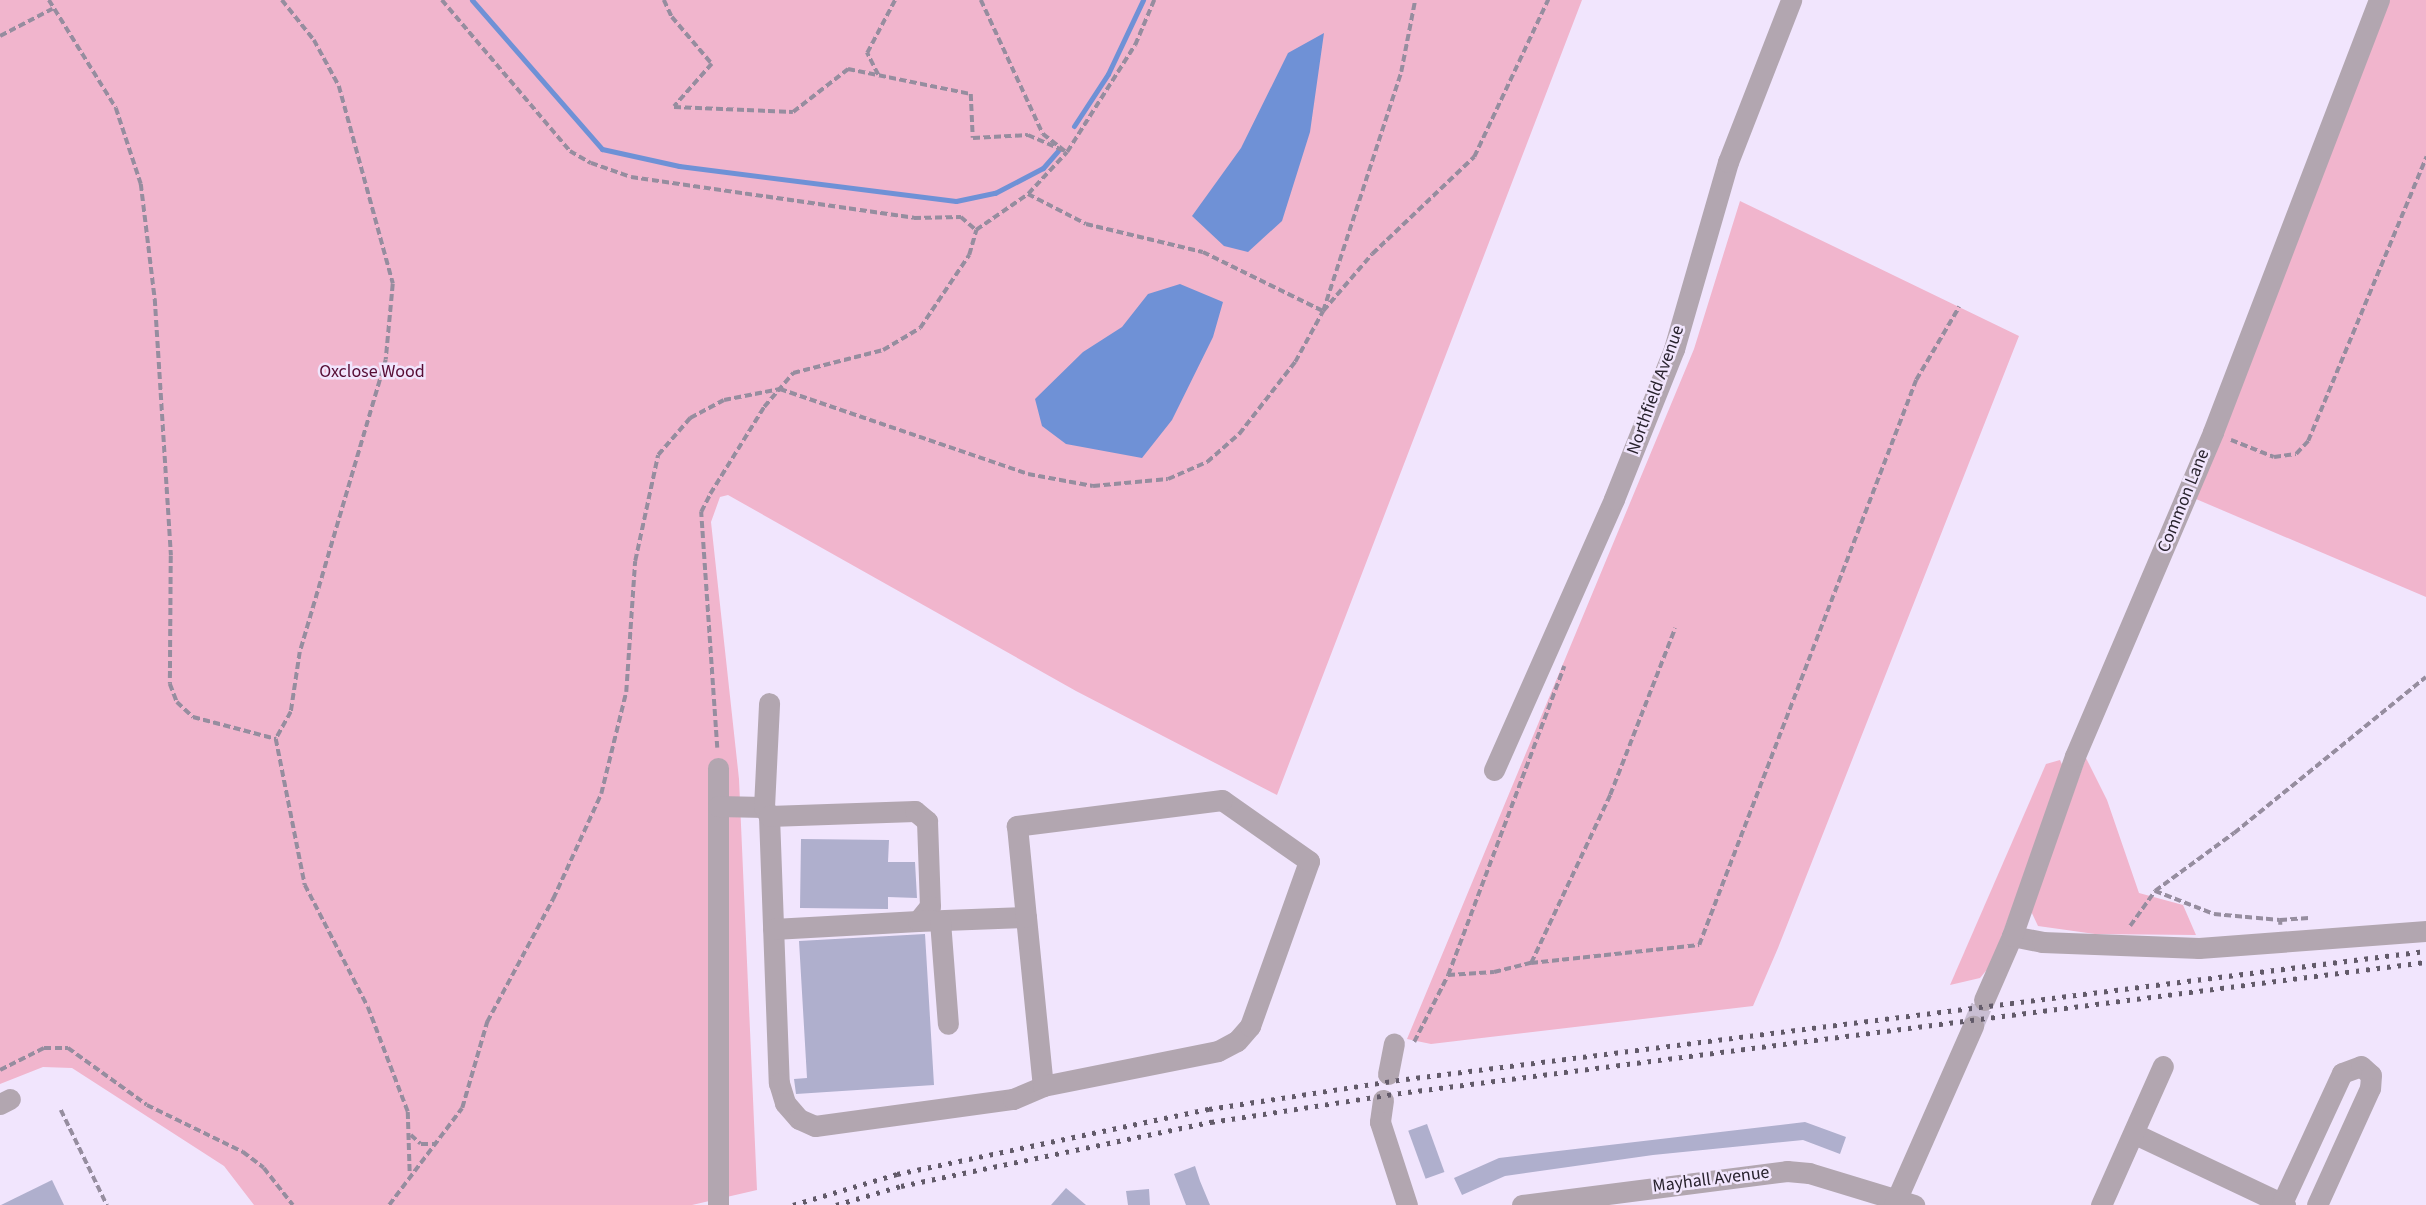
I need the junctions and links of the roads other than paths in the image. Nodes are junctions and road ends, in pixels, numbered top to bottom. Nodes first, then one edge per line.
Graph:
1 (1791, 0) edge
2 (2379, 0) edge
3 (769, 703) dead end
4 (718, 768) road end
5 (1494, 770) dead end
6 (718, 806) junction
7 (766, 812) junction
8 (1026, 917) junction
9 (918, 921) junction
10 (940, 921) junction
11 (773, 929) junction
12 (2426, 931) edge
13 (2012, 936) junction
14 (1984, 1000) tunnel mouth
15 (948, 1024) dead end
16 (1973, 1026) tunnel mouth
17 (2163, 1066) dead end
18 (1043, 1086) junction
19 (1383, 1100) dead end
20 (2135, 1134) junction
21 (1902, 1203) edge
22 (2284, 1204) edge
23 (718, 1205) edge
24 (1407, 1205) edge
25 (1522, 1205) edge
26 (2101, 1205) edge
27 (2317, 1205) edge

1 - 5 street, Northfield Avenue
2 - 13 street, Common Lane
3 - 7 street
4 - 6 street
6 - 7 street
6 - 23 street
7 - 9 street
7 - 11 street
8 - 10 street
8 - 18 street
8 - 18 street
9 - 10 street
9 - 11 street
10 - 15 street
11 - 18 street
12 - 13 street
13 - 14 street, Common Lane
16 - 21 street
17 - 20 street
19 - 24 street
20 - 22 street
20 - 26 street
21 - 25 street, Mayhall Avenue
22 - 27 street

